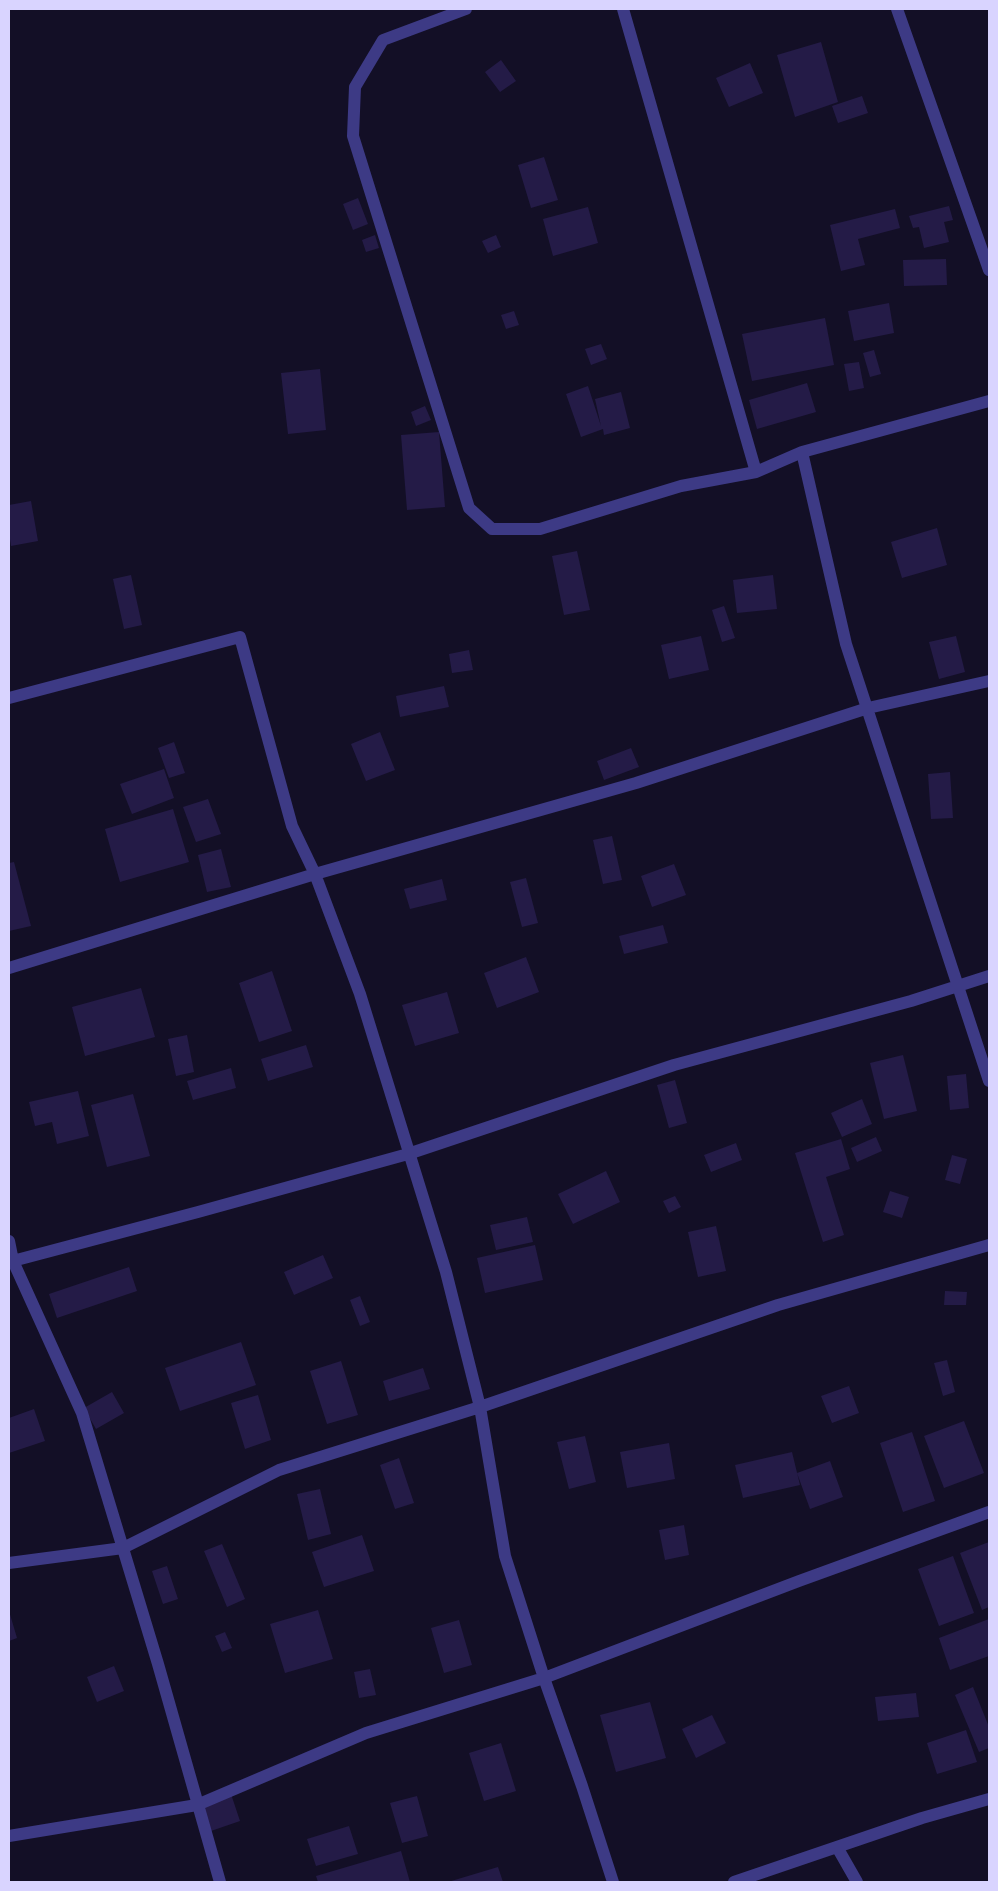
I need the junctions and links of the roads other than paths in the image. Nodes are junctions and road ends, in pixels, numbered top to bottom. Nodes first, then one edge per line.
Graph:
1 (466, 9) edge
2 (624, 9) edge
3 (897, 9) edge
4 (989, 270) edge
5 (989, 401) edge
6 (802, 452) junction
7 (756, 472) junction
8 (989, 681) edge
9 (9, 698) edge
10 (868, 708) junction
11 (315, 874) junction
12 (9, 968) edge
13 (989, 976) edge
14 (959, 986) junction
15 (989, 1081) edge
16 (408, 1154) junction
17 (9, 1241) edge
18 (989, 1245) edge
19 (11, 1261) edge
20 (480, 1407) junction
21 (989, 1512) edge
22 (123, 1548) junction
23 (9, 1563) edge
24 (544, 1678) junction
25 (989, 1799) edge
26 (197, 1805) junction
27 (9, 1836) edge
28 (837, 1847) junction
29 (220, 1882) edge
30 (613, 1882) edge
31 (734, 1882) edge
32 (857, 1882) edge

1 - 7 street
2 - 7 street
3 - 4 street
5 - 6 street
6 - 7 street
6 - 10 street
8 - 10 street
9 - 11 street
10 - 11 street
10 - 14 street
11 - 12 street
11 - 16 street
13 - 14 street
14 - 15 street
14 - 16 street
16 - 19 street
16 - 20 street
17 - 19 street
18 - 20 street
19 - 22 street
20 - 22 street
20 - 24 street
21 - 24 street
22 - 23 street
22 - 26 street
24 - 26 street
24 - 30 street
25 - 28 street
26 - 27 street
26 - 29 street
28 - 31 street
28 - 32 street

